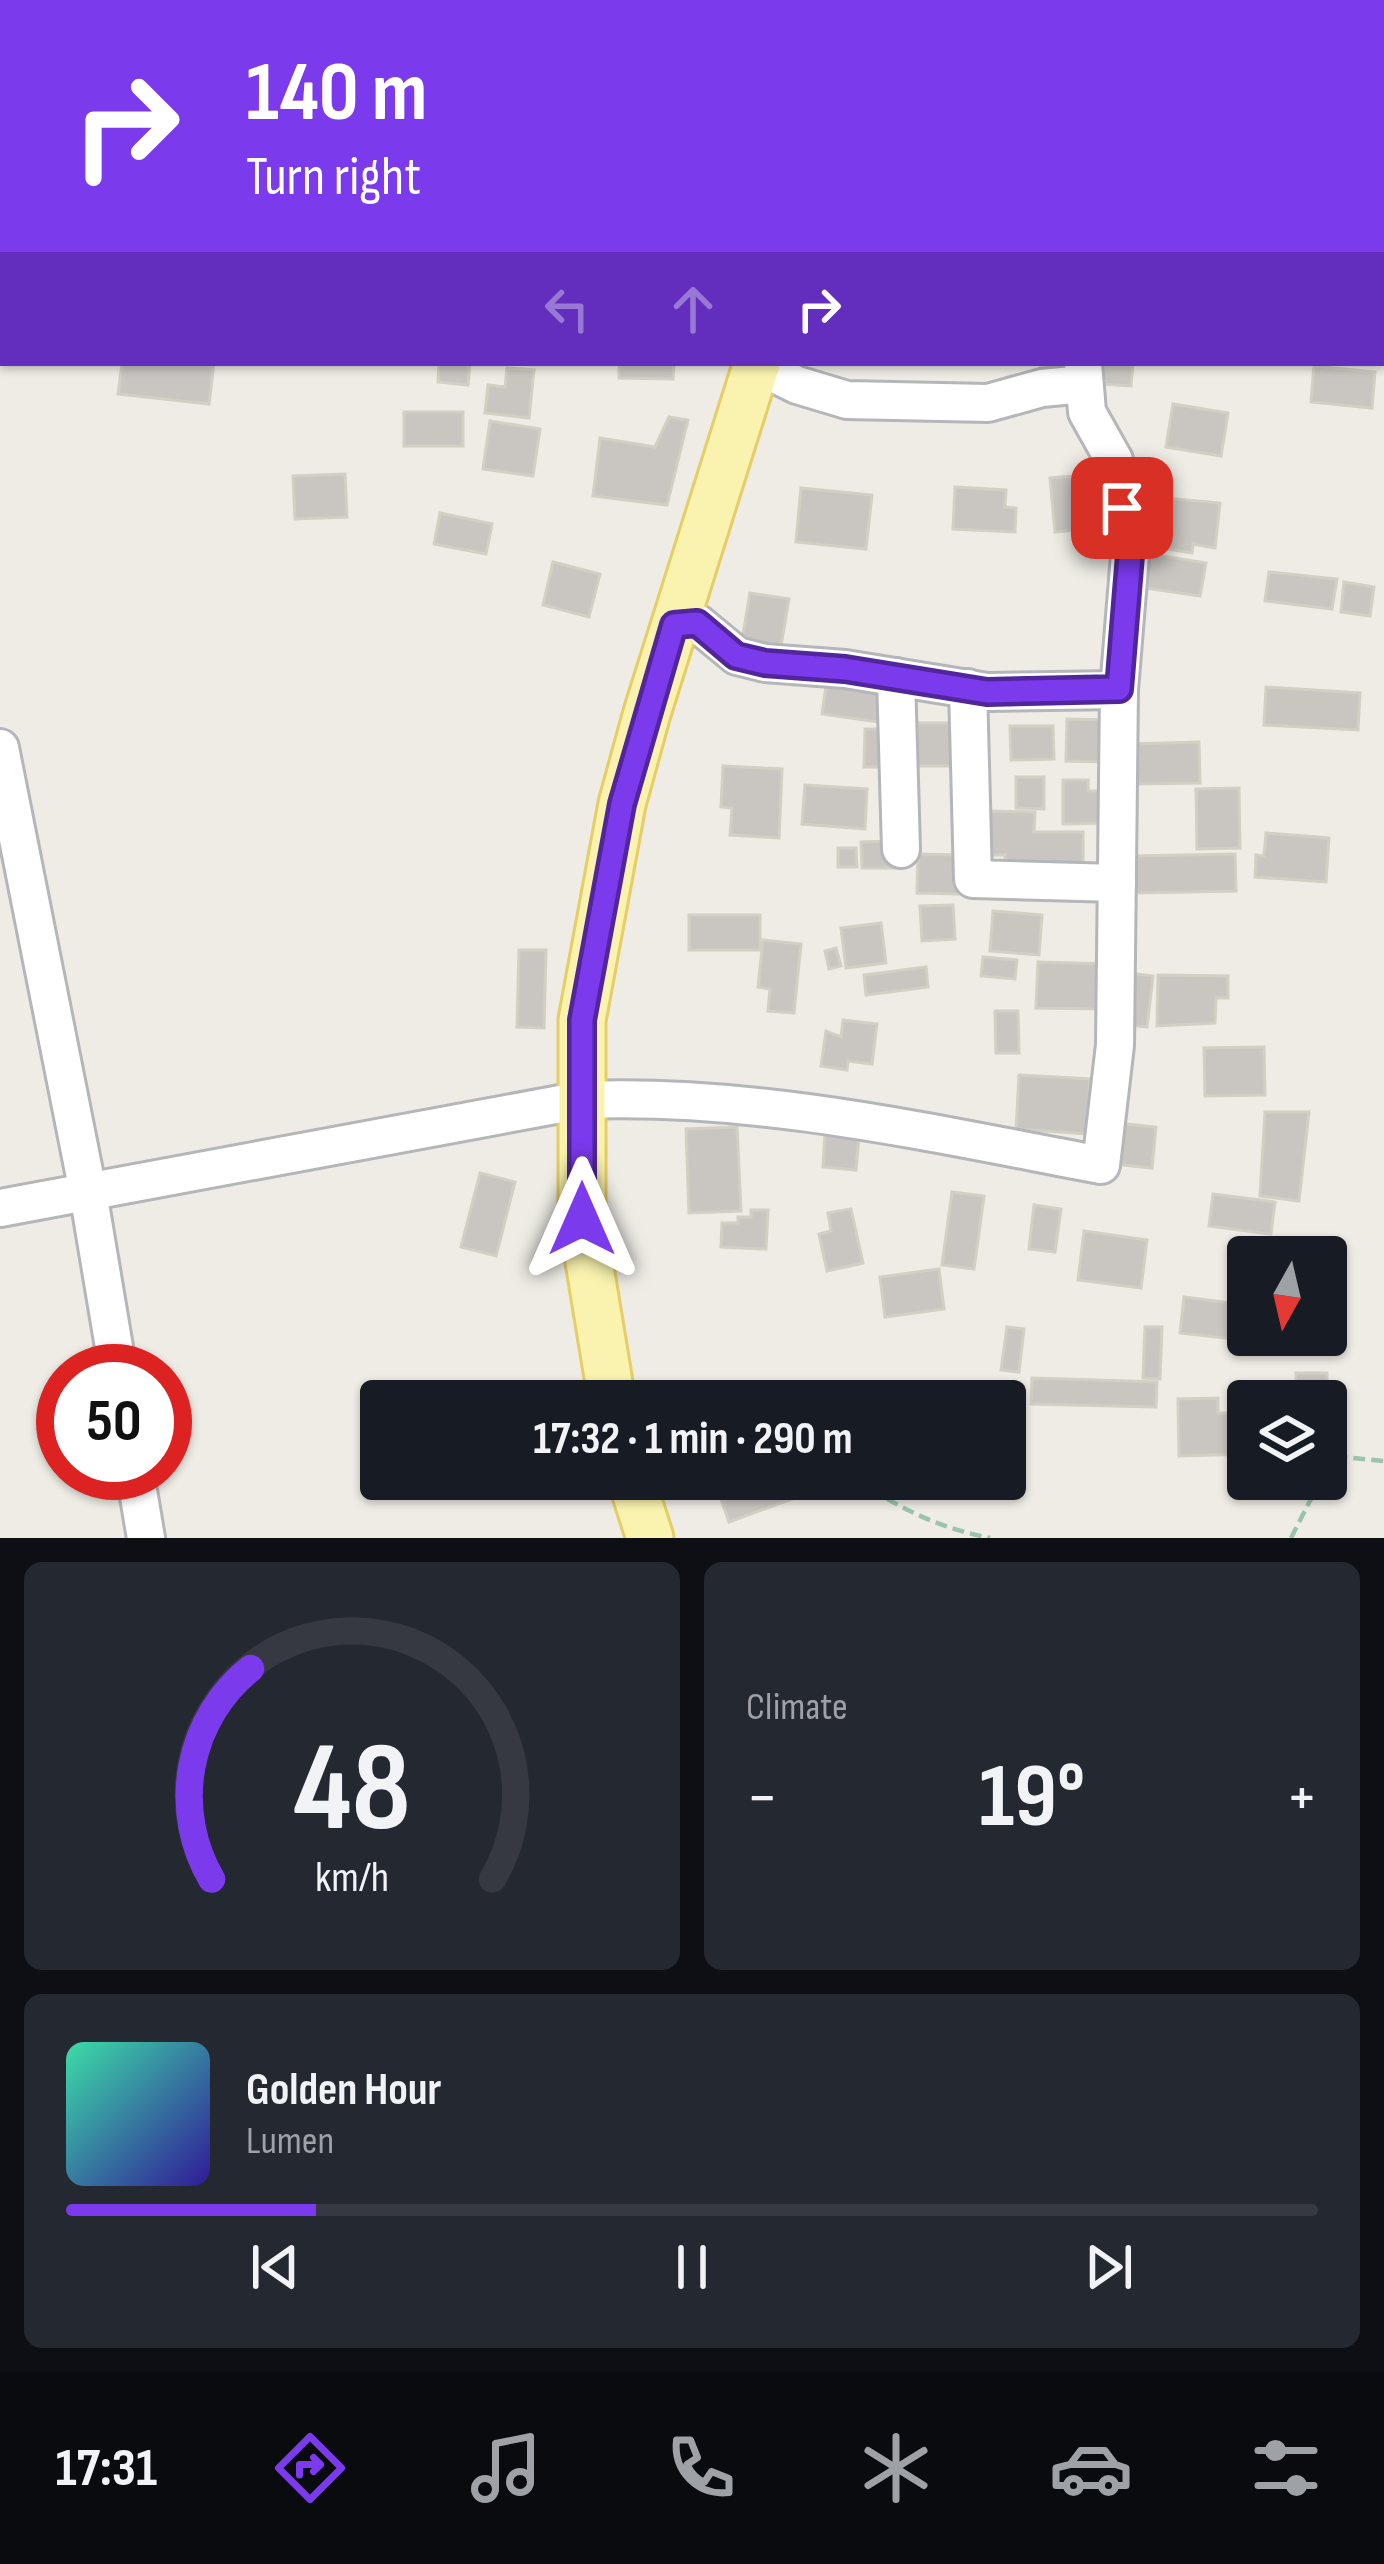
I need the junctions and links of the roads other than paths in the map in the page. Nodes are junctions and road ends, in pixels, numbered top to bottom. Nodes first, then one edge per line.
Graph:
1 (756, 366) edge
2 (761, 366) edge
3 (1084, 374) edge
4 (674, 625) junction
5 (896, 677) junction
6 (968, 688) junction
7 (1119, 689) junction
8 (0, 748) edge
9 (901, 848) dead end
10 (1117, 883) junction
11 (581, 1100) junction
12 (88, 1192) junction
13 (0, 1208) edge
14 (113, 1344) edge
15 (607, 1380) edge
16 (140, 1500) edge
17 (638, 1500) edge
18 (146, 1538) edge
19 (650, 1538) edge

1 - 4 main road
2 - 3 street
3 - 7 street
4 - 5 street
4 - 11 main road
5 - 6 street
5 - 9 street
6 - 7 street
6 - 10 street
7 - 10 street
8 - 12 street
10 - 11 street
11 - 12 street
11 - 15 main road
12 - 13 street
12 - 14 street
16 - 18 street
17 - 19 main road

